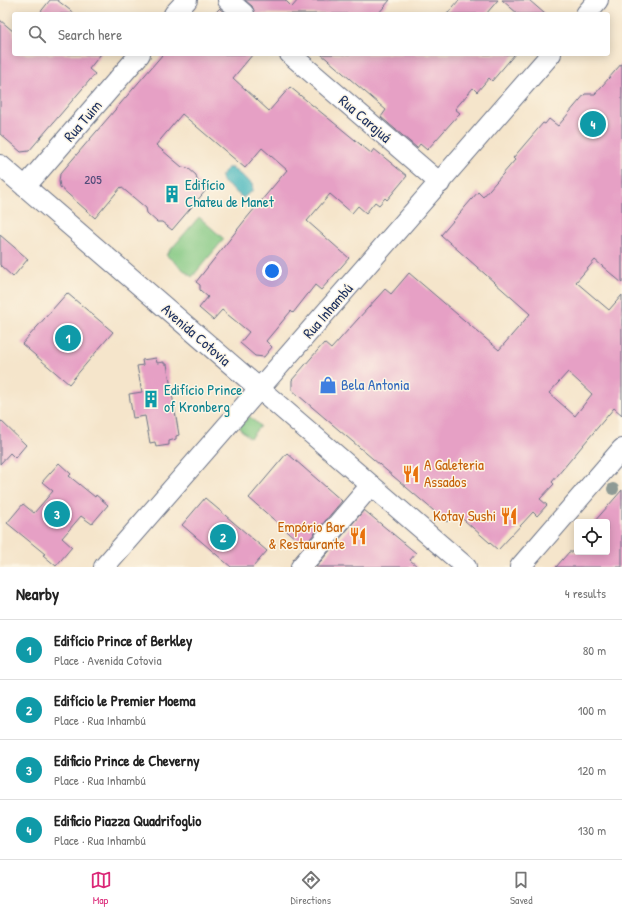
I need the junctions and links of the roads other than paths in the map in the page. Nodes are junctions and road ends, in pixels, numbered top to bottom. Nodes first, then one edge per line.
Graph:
1 (186, 0) edge
2 (228, 0) edge
3 (598, 0) edge
4 (176, 12) edge
5 (242, 12) edge
6 (588, 12) edge
7 (138, 56) edge
8 (292, 56) edge
9 (549, 56) edge
10 (0, 165) edge
11 (440, 183) junction
12 (25, 187) junction
13 (258, 389) junction
14 (622, 449) edge
15 (371, 485) junction
16 (104, 567) edge
17 (301, 567) edge
18 (466, 567) edge
19 (520, 567) edge

1 - 4 street
2 - 5 street
3 - 6 street
7 - 12 street, Rua Tuim
8 - 11 street, Rua Carajuá
9 - 11 street, Rua Inhambú
10 - 12 street, Avenida Cotovia
11 - 13 street, Rua Inhambú
12 - 13 street, Avenida Cotovia
13 - 15 street, Avenida Cotovia
13 - 16 street, Rua Inhambú
14 - 19 street
15 - 17 street
15 - 18 street, Avenida Cotovia

